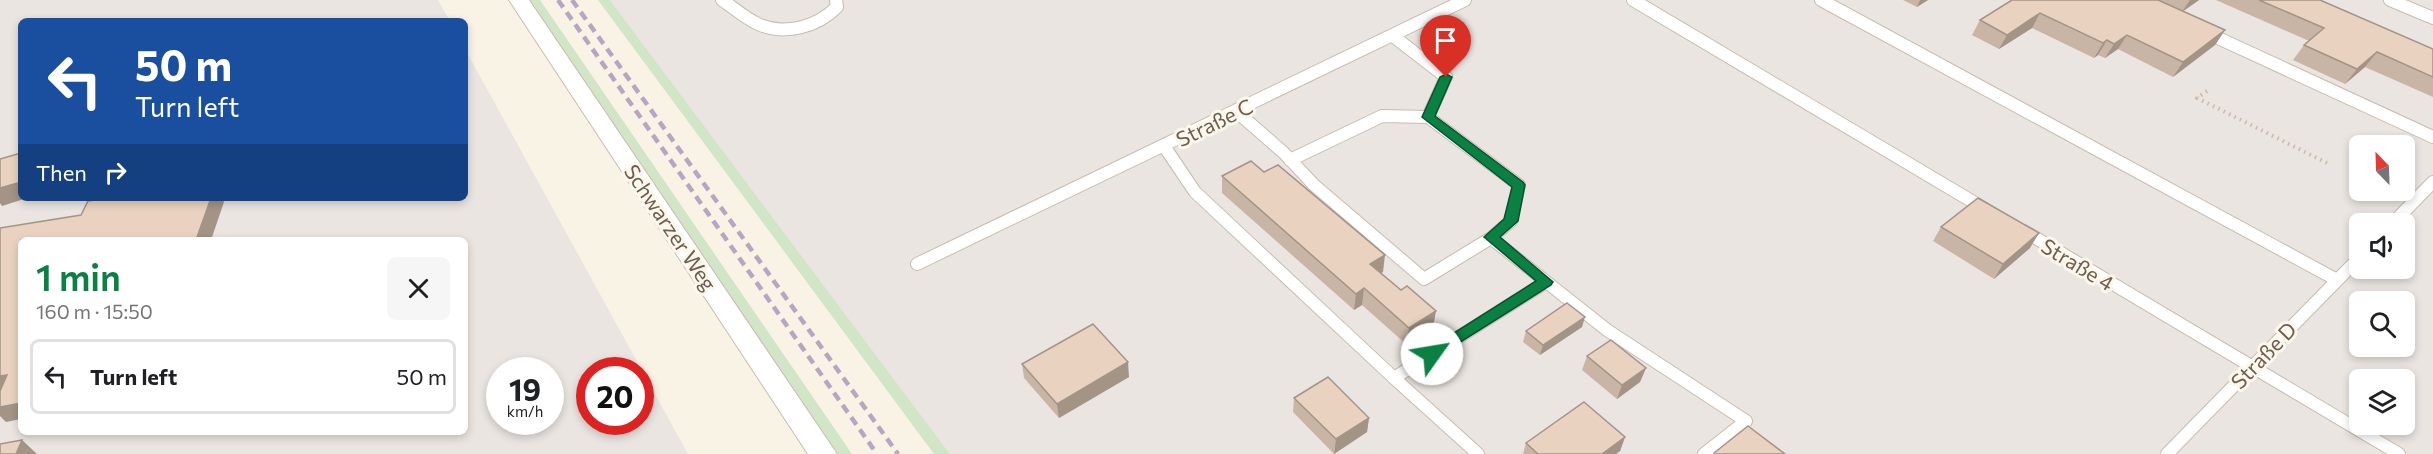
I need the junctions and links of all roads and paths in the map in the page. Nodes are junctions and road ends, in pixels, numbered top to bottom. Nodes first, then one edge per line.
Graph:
1 (519, 0) edge
2 (722, 0) edge
3 (836, 0) edge
4 (1465, 0) edge
5 (1634, 0) edge
6 (1821, 0) edge
7 (2390, 0) edge
8 (2433, 18) edge
9 (2198, 28) edge
10 (1393, 36) junction
11 (2207, 91) dead end
12 (1237, 111) junction
13 (1428, 117) junction
14 (2433, 137) edge
15 (1164, 146) junction
16 (1290, 160) junction
17 (2329, 164) dead end
18 (2433, 182) edge
19 (2403, 213) edge
20 (1994, 214) edge
21 (2014, 226) edge
22 (1491, 237) junction
23 (917, 264) dead end
24 (2349, 268) edge
25 (2337, 280) junction
26 (1546, 282) junction
27 (2251, 366) junction
28 (1394, 378) junction
29 (823, 454) edge
30 (1478, 454) edge
31 (1704, 454) edge
32 (2167, 454) edge
33 (2399, 454) edge

1 - 29 street, Schwarzer Weg
2 - 3 lane
4 - 10 lane, Straße C
5 - 20 lane
6 - 25 lane
7 - 8 lane
9 - 14 lane
10 - 12 lane, Straße C
10 - 13 lane
11 - 17 path
12 - 15 lane, Straße C
12 - 16 lane
13 - 16 lane
13 - 22 lane
15 - 23 lane, Straße C
15 - 28 lane
16 - 22 lane
18 - 19 lane
21 - 27 lane, Straße 4
22 - 26 lane
24 - 25 lane, Straße D
25 - 27 lane, Straße D
26 - 28 lane
26 - 31 lane
27 - 32 lane, Straße D
27 - 33 lane, Straße 4
28 - 30 lane

